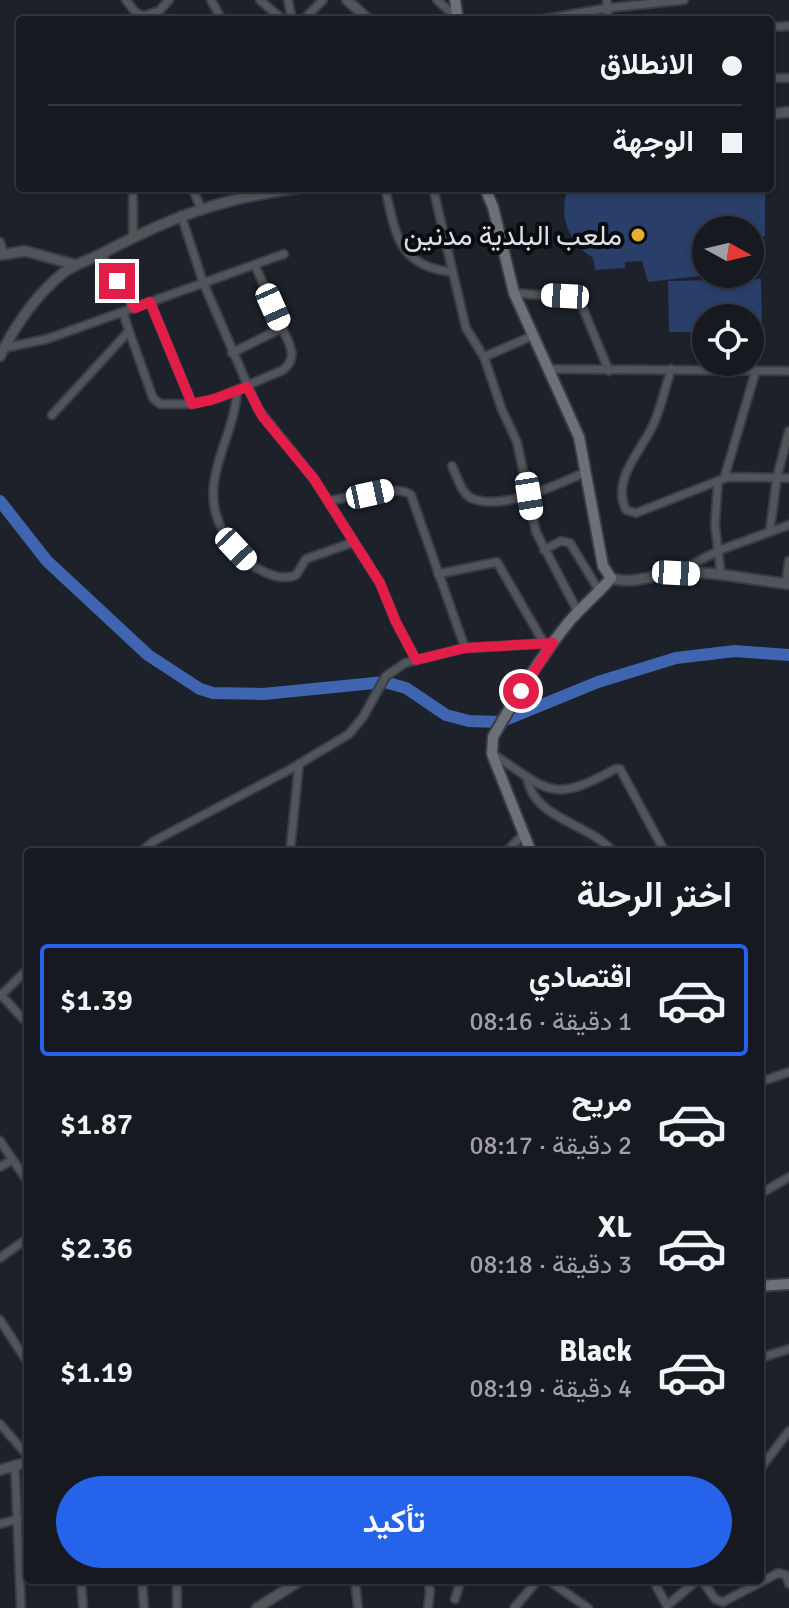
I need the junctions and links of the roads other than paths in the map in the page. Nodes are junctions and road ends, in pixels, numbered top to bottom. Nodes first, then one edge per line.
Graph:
1 (126, 0) edge
2 (169, 0) edge
3 (260, 0) edge
4 (323, 0) edge
5 (347, 0) edge
6 (437, 0) edge
7 (684, 0) edge
8 (607, 4) edge
9 (159, 11) junction
10 (162, 16) edge
11 (278, 16) edge
12 (307, 16) edge
13 (365, 16) edge
14 (454, 16) edge
15 (556, 16) edge
16 (133, 192) edge
17 (194, 192) edge
18 (249, 192) edge
19 (386, 192) edge
20 (434, 192) edge
21 (489, 192) edge
22 (201, 208) junction
23 (181, 215) junction
24 (133, 236) junction
25 (0, 242) edge
26 (101, 254) junction
27 (284, 254) dead end
28 (2, 255) edge
29 (76, 265) junction
30 (255, 265) junction
31 (452, 272) junction
32 (203, 282) junction
33 (514, 293) junction
34 (150, 302) junction
35 (135, 308) junction
36 (123, 312) junction
37 (282, 328) junction
38 (129, 331) junction
39 (534, 335) junction
40 (2, 352) edge
41 (232, 353) junction
42 (484, 357) junction
43 (549, 369) junction
44 (671, 369) junction
45 (692, 369) edge
46 (764, 370) edge
47 (609, 371) junction
48 (789, 371) edge
49 (754, 376) edge
50 (247, 387) junction
51 (237, 391) junction
52 (192, 404) junction
53 (52, 415) dead end
54 (789, 431) edge
55 (452, 466) dead end
56 (586, 472) junction
57 (777, 477) junction
58 (789, 478) edge
59 (721, 480) junction
60 (529, 496) junction
61 (328, 501) junction
62 (789, 525) edge
63 (770, 530) junction
64 (354, 542) junction
65 (544, 550) junction
66 (718, 551) junction
67 (789, 561) edge
68 (676, 573) junction
69 (438, 574) junction
70 (721, 575) junction
71 (611, 578) junction
72 (788, 584) edge
73 (600, 592) junction
74 (578, 612) junction
75 (548, 643) junction
76 (465, 648) junction
77 (416, 660) junction
78 (492, 754) junction
79 (299, 764) junction
80 (527, 777) junction
81 (524, 834) junction
82 (146, 848) edge
83 (290, 848) edge
84 (510, 848) edge
85 (529, 848) edge
86 (608, 848) edge
87 (663, 848) edge
88 (24, 973) edge
89 (1, 996) edge
90 (24, 1020) edge
91 (789, 1072) edge
92 (764, 1081) edge
93 (0, 1141) edge
94 (12, 1160) junction
95 (0, 1167) edge
96 (24, 1176) edge
97 (789, 1177) edge
98 (764, 1192) edge
99 (24, 1241) edge
100 (0, 1258) edge
101 (789, 1284) edge
102 (764, 1286) edge
103 (0, 1320) edge
104 (789, 1349) edge
105 (24, 1357) edge
106 (764, 1357) edge
107 (0, 1424) edge
108 (789, 1431) edge
109 (24, 1454) edge
110 (24, 1461) edge
111 (764, 1464) edge
112 (15, 1466) junction
113 (0, 1470) edge
114 (18, 1519) junction
115 (0, 1524) edge
116 (764, 1580) edge
117 (81, 1584) edge
118 (142, 1584) edge
119 (177, 1584) edge
120 (295, 1584) edge
121 (355, 1584) edge
122 (429, 1584) edge
123 (460, 1584) edge
124 (535, 1584) edge
125 (554, 1584) edge
126 (655, 1584) edge
127 (695, 1584) edge
128 (703, 1584) edge
129 (757, 1584) edge
130 (789, 1584) edge
131 (455, 1599) dead end
132 (261, 1607) edge
133 (667, 1607) edge
134 (21, 1608) edge
135 (83, 1608) edge
136 (144, 1608) edge
137 (177, 1608) edge
138 (358, 1608) edge
139 (428, 1608) edge
140 (514, 1608) edge
141 (588, 1608) edge

1 - 9 street
2 - 9 street
3 - 11 street
4 - 12 street
5 - 13 street
6 - 14 street
7 - 8 street
8 - 15 street
9 - 10 street
16 - 24 street
17 - 22 street
18 - 22 street
19 - 31 street
20 - 31 street
21 - 33 main road
22 - 23 street
23 - 24 street
23 - 32 street
24 - 26 street
25 - 28 street
26 - 29 street
26 - 35 street
27 - 30 street
28 - 29 street
29 - 40 street
30 - 32 street
30 - 37 street
31 - 42 street
32 - 34 street
32 - 41 street
33 - 39 main road
33 - 47 street
34 - 35 street
34 - 52 street
35 - 36 street
36 - 38 street
36 - 40 street
37 - 41 street
37 - 50 street
38 - 52 street
38 - 53 street
39 - 42 street
39 - 43 main road
41 - 50 street
42 - 60 street
43 - 47 street
43 - 56 main road
44 - 45 street
44 - 47 street
44 - 59 street
46 - 48 street
49 - 59 street
50 - 51 street
50 - 61 street
51 - 52 street
51 - 64 street
54 - 57 street
55 - 60 street
56 - 60 street
56 - 71 main road
57 - 58 street
57 - 59 street
57 - 63 street
59 - 66 street
60 - 65 street
61 - 64 street
61 - 69 street
62 - 63 street
63 - 66 street
64 - 77 street
65 - 73 street
65 - 74 street
66 - 68 street
66 - 70 street
67 - 72 street
68 - 70 street
68 - 71 street
69 - 75 street
69 - 76 street
70 - 72 street
71 - 73 main road
73 - 74 main road
74 - 75 main road
75 - 76 street
75 - 78 main road
76 - 77 street
77 - 79 street
78 - 80 street
78 - 81 main road
79 - 82 street
79 - 83 street
80 - 86 street
80 - 87 street
81 - 84 street
81 - 85 main road
88 - 89 street
89 - 90 street
91 - 92 street
93 - 94 street
94 - 95 street
94 - 96 street
97 - 98 street
99 - 100 street
101 - 102 main road
103 - 105 street
104 - 106 street
107 - 109 street
108 - 111 street
110 - 112 street
112 - 113 street
112 - 114 street
114 - 115 street
114 - 134 street
116 - 130 street
117 - 135 street
118 - 136 street
119 - 137 street
120 - 132 street
121 - 138 street
122 - 139 street
123 - 131 street
124 - 140 street
125 - 141 street
126 - 133 street
127 - 133 street
128 - 129 street

